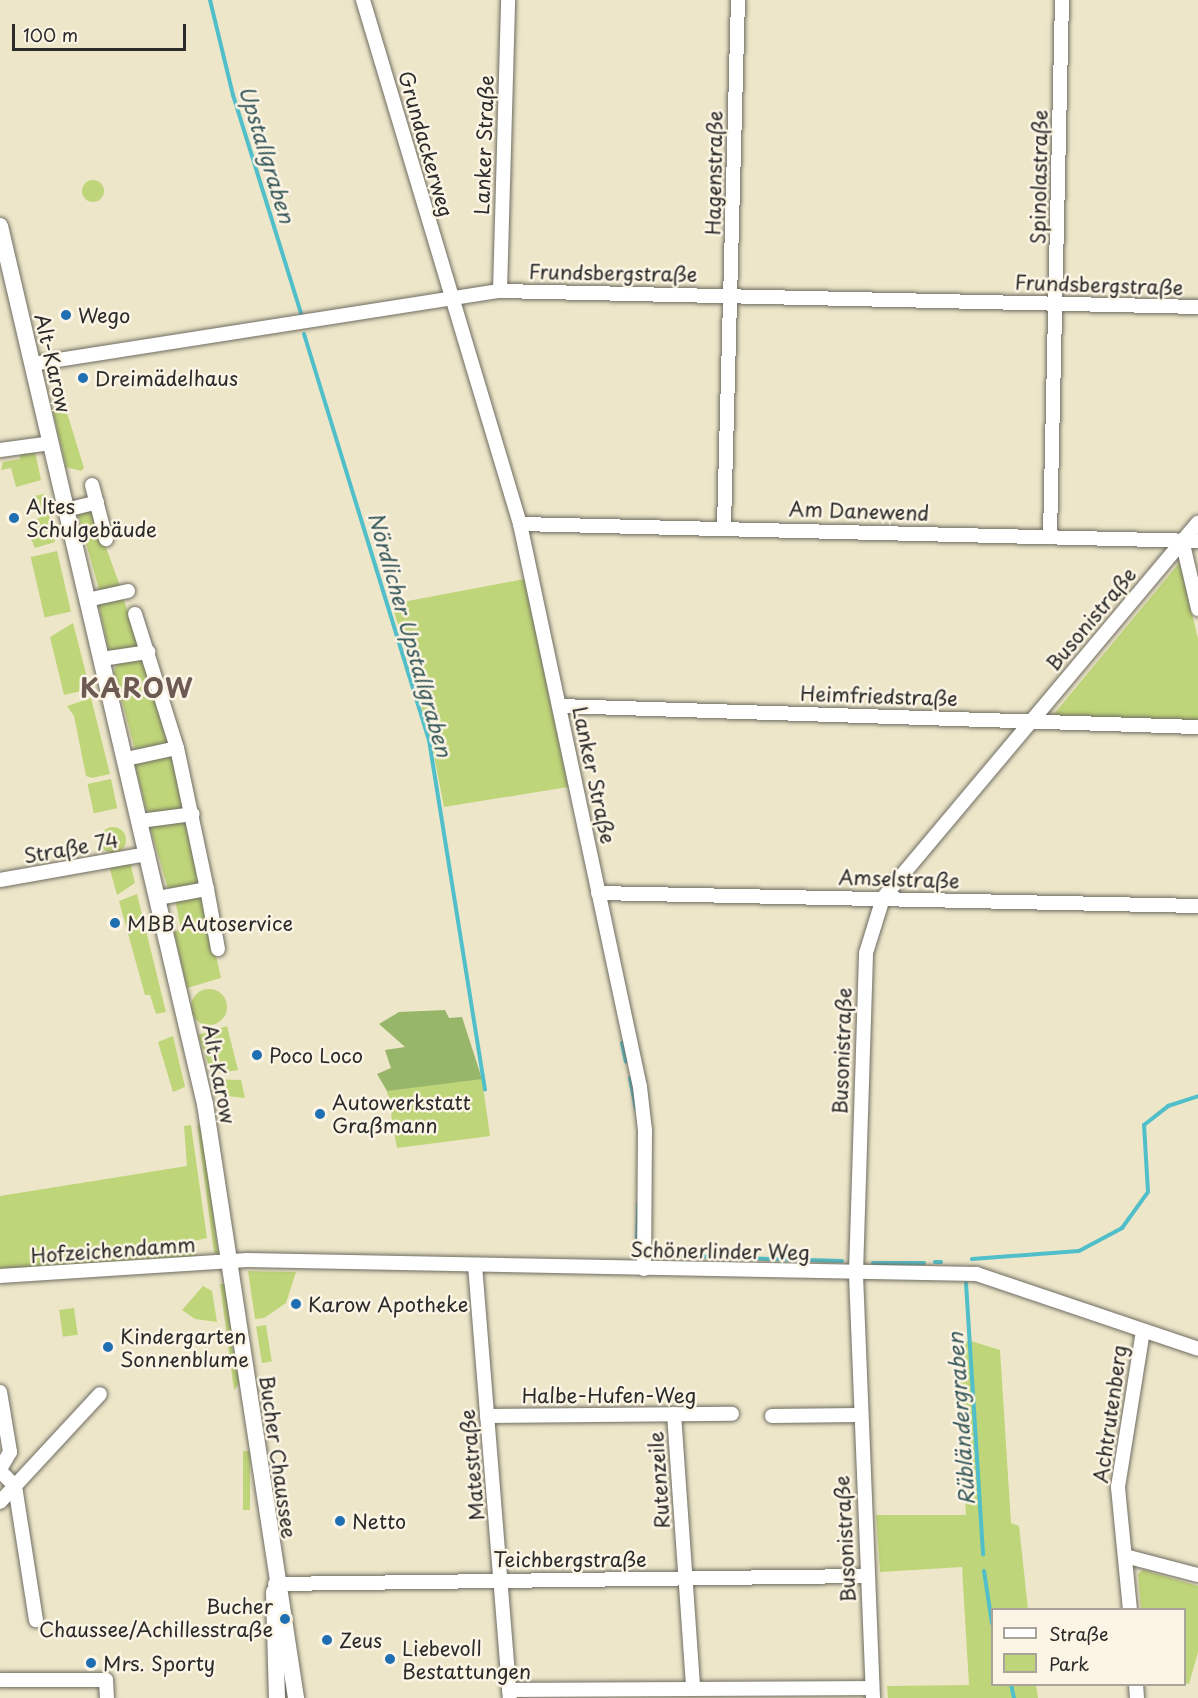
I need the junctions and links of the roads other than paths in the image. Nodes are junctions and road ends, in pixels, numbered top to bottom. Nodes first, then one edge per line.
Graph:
1 (363, 0) edge
2 (508, 0) edge
3 (738, 0) edge
4 (1062, 0) edge
5 (0, 226) edge
6 (500, 291) junction
7 (731, 294) junction
8 (451, 298) junction
9 (1056, 303) junction
10 (1198, 307) edge
11 (32, 364) junction
12 (51, 443) junction
13 (0, 450) edge
14 (92, 485) dead end
15 (97, 502) junction
16 (66, 510) junction
17 (1198, 523) edge
18 (520, 524) junction
19 (724, 526) junction
20 (1050, 536) junction
21 (106, 539) dead end
22 (1182, 540) junction
23 (1198, 541) edge
24 (128, 591) dead end
25 (87, 600) junction
26 (1198, 609) edge
27 (135, 614) dead end
28 (148, 652) junction
29 (102, 659) junction
30 (560, 706) junction
31 (1030, 721) junction
32 (1198, 727) edge
33 (177, 748) junction
34 (126, 759) junction
35 (193, 814) junction
36 (140, 820) junction
37 (148, 854) junction
38 (0, 880) edge
39 (207, 889) junction
40 (598, 893) junction
41 (158, 898) junction
42 (883, 898) junction
43 (1198, 906) edge
44 (219, 949) dead end
45 (228, 1260) junction
46 (475, 1265) junction
47 (644, 1269) junction
48 (856, 1273) junction
49 (0, 1276) edge
50 (1143, 1331) junction
51 (1198, 1349) edge
52 (0, 1392) edge
53 (100, 1394) dead end
54 (674, 1413) junction
55 (732, 1414) dead end
56 (858, 1415) junction
57 (487, 1416) junction
58 (772, 1416) dead end
59 (0, 1470) edge
60 (15, 1486) junction
61 (0, 1502) edge
62 (1125, 1556) junction
63 (1198, 1575) edge
64 (866, 1576) junction
65 (684, 1578) junction
66 (501, 1579) junction
67 (275, 1586) junction
68 (1130, 1608) edge
69 (36, 1620) dead end
70 (0, 1680) edge
71 (693, 1688) junction
72 (873, 1693) edge
73 (509, 1694) edge
74 (107, 1698) edge
75 (277, 1698) edge
76 (296, 1698) edge

1 - 8 street, Grundackerweg
2 - 6 street, Lanker Straße
3 - 7 street, Hagenstraße
4 - 9 street, Spinolastraße
5 - 11 main road, Alt-Karow
6 - 7 street, Frundsbergstraße
6 - 8 street, Frundsbergstraße
7 - 9 street, Frundsbergstraße
7 - 19 street, Hagenstraße
8 - 11 street, Frundsbergstraße
8 - 18 street, Lanker Straße
9 - 10 street, Frundsbergstraße
9 - 20 street, Spinolastraße
11 - 12 main road, Alt-Karow
12 - 13 street
12 - 16 main road, Alt-Karow
14 - 15 street
15 - 16 street
15 - 21 street
16 - 25 main road, Alt-Karow
17 - 22 street, Busonistraße
18 - 19 street, Am Danewend
18 - 30 street, Lanker Straße
19 - 20 street, Am Danewend
20 - 22 street, Am Danewend
22 - 23 street, Am Danewend
22 - 26 street
22 - 31 street, Busonistraße
24 - 25 street
25 - 29 main road, Alt-Karow
27 - 28 street
28 - 29 street
28 - 33 street
29 - 34 main road, Alt-Karow
30 - 31 street, Heimfriedstraße
30 - 40 street, Lanker Straße
31 - 32 street, Heimfriedstraße
31 - 42 street, Busonistraße
33 - 34 street
33 - 35 street
34 - 36 main road, Alt-Karow
35 - 36 street
35 - 39 street
36 - 37 main road, Alt-Karow
37 - 38 street, Straße 74
37 - 41 main road, Alt-Karow
39 - 41 street
39 - 44 street
40 - 42 street, Amselstraße
40 - 47 street, Lanker Straße
41 - 45 main road, Alt-Karow
42 - 43 street, Amselstraße
42 - 48 street, Busonistraße
45 - 46 street, Schönerlinder Weg
45 - 49 street, Hofzeichendamm
45 - 67 main road, Bucher Chaussee
46 - 47 street, Schönerlinder Weg
46 - 57 street, Matestraße
47 - 48 street, Schönerlinder Weg
48 - 50 street, Schönerlinder Weg
48 - 56 street, Busonistraße
50 - 51 street, Schönerlinder Weg
50 - 62 street, Achtrutenberg
52 - 59 street
53 - 60 street
54 - 55 street, Halbe-Hufen-Weg
54 - 57 street, Halbe-Hufen-Weg
54 - 65 street, Rutenzeile
56 - 58 street
56 - 64 street, Busonistraße
57 - 66 street, Matestraße
59 - 60 street
60 - 61 street
60 - 69 street
62 - 63 street
62 - 68 street, Achtrutenberg
64 - 65 street, Teichbergstraße
64 - 72 street, Busonistraße
65 - 66 street, Teichbergstraße
65 - 71 street, Rutenzeile
66 - 67 street, Teichbergstraße
66 - 73 street, Matestraße
67 - 75 main road, Bucher Chaussee
67 - 76 main road, Bucher Chaussee
70 - 74 street
71 - 72 street
71 - 73 street

